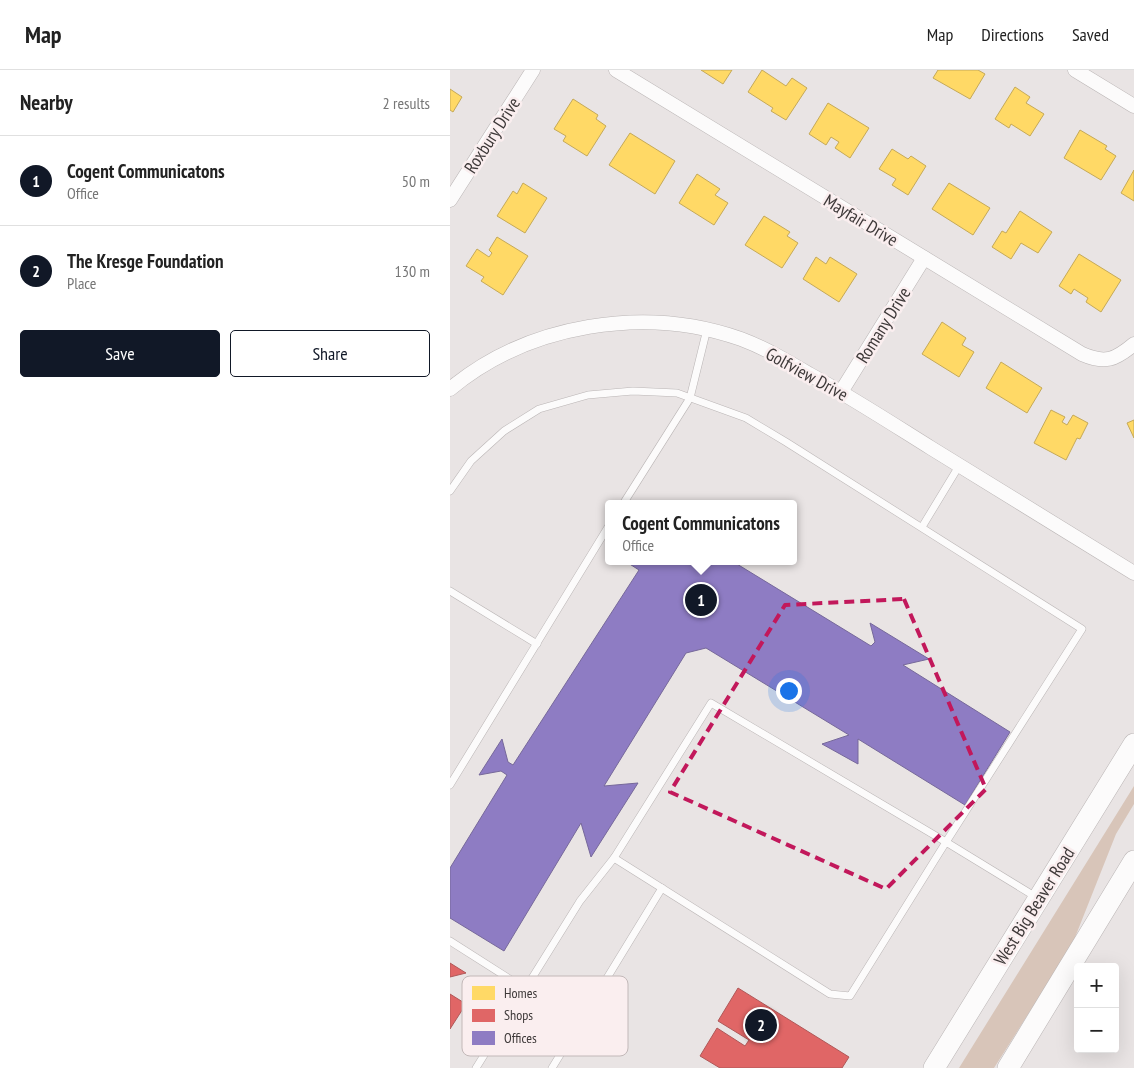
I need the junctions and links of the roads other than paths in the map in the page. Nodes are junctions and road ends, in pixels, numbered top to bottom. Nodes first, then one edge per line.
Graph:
1 (533, 70) edge
2 (616, 70) edge
3 (1075, 70) edge
4 (1134, 106) edge
5 (450, 200) edge
6 (924, 258) junction
7 (706, 329) junction
8 (1134, 344) edge
9 (450, 389) edge
10 (841, 392) junction
11 (690, 398) junction
12 (959, 466) junction
13 (450, 491) edge
14 (626, 500) edge
15 (922, 527) junction
16 (605, 532) edge
17 (1134, 573) edge
18 (450, 591) edge
19 (537, 644) junction
20 (1134, 744) edge
21 (450, 785) edge
22 (946, 842) junction
23 (614, 858) junction
24 (1134, 861) edge
25 (662, 888) junction
26 (1038, 899) junction
27 (450, 941) edge
28 (505, 976) edge
29 (533, 976) edge
30 (609, 976) edge
31 (483, 1056) edge
32 (559, 1056) edge
33 (476, 1068) edge
34 (552, 1068) edge
35 (934, 1068) edge
36 (1008, 1068) edge

1 - 5 street, Roxbury Drive
2 - 6 street, Mayfair Drive
3 - 4 street
6 - 8 street, Mayfair Drive
6 - 10 street, Romany Drive
7 - 9 street, Golfview Drive
7 - 10 street, Golfview Drive
7 - 11 lane
10 - 12 street, Golfview Drive
11 - 13 lane
11 - 14 lane
11 - 15 lane
12 - 15 lane
12 - 17 street, Golfview Drive
15 - 22 lane
16 - 19 lane
18 - 19 lane
19 - 21 lane
20 - 26 main road, West Big Beaver Road
22 - 23 lane
22 - 25 lane
22 - 26 lane
23 - 25 lane
23 - 29 lane
24 - 36 main road
25 - 30 lane
26 - 35 main road, West Big Beaver Road
27 - 28 lane
31 - 33 lane
32 - 34 lane

